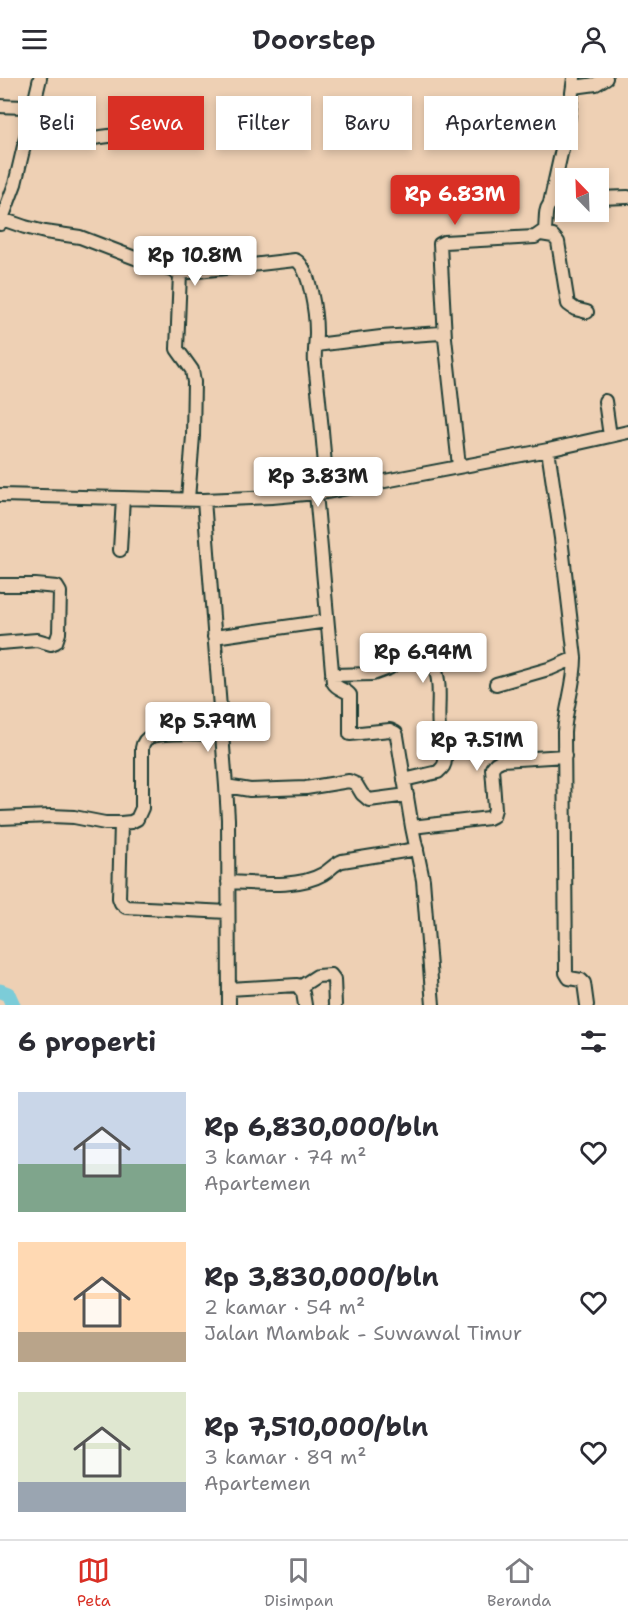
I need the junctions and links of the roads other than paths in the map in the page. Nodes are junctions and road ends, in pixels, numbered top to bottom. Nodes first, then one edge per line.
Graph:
1 (40, 78) edge
2 (606, 78) edge
3 (574, 83) edge
4 (35, 96) edge
5 (0, 106) edge
6 (18, 107) edge
7 (23, 150) edge
8 (628, 197) edge
9 (609, 198) edge
10 (555, 201) edge
11 (550, 203) junction
12 (1, 222) edge
13 (541, 234) junction
14 (180, 273) junction
15 (587, 312) dead end
16 (445, 338) junction
17 (316, 345) junction
18 (605, 401) dead end
19 (628, 432) edge
20 (610, 436) junction
21 (548, 450) junction
22 (459, 466) junction
23 (322, 492) junction
24 (0, 495) edge
25 (123, 498) junction
26 (188, 499) junction
27 (204, 500) junction
28 (120, 550) dead end
29 (0, 585) edge
30 (327, 621) junction
31 (214, 637) junction
32 (0, 643) edge
33 (575, 658) junction
34 (332, 675) junction
35 (496, 684) dead end
36 (222, 734) junction
37 (565, 756) junction
38 (404, 780) junction
39 (226, 786) junction
40 (407, 795) junction
41 (0, 818) edge
42 (121, 823) junction
43 (412, 827) junction
44 (417, 849) junction
45 (228, 882) junction
46 (228, 912) junction
47 (300, 987) junction
48 (229, 989) junction
49 (229, 1005) edge
50 (305, 1005) edge
51 (335, 1005) edge
52 (433, 1005) edge
53 (587, 1005) edge

1 - 4 street
2 - 3 street
3 - 11 street
5 - 6 street
7 - 12 street
8 - 9 street
10 - 11 street
11 - 13 street
12 - 14 street
13 - 15 street
13 - 16 street
14 - 17 street
14 - 26 street
16 - 17 street
16 - 22 street
17 - 23 street
18 - 20 street
19 - 20 street
20 - 21 street
21 - 22 street
21 - 33 street
22 - 23 street
23 - 27 street
23 - 30 street
24 - 25 street
25 - 26 street
25 - 28 street
26 - 27 street
27 - 31 street
29 - 32 street
30 - 31 street
30 - 34 street
31 - 36 street
33 - 35 street
33 - 37 street
34 - 38 street
34 - 38 street
36 - 39 street
36 - 42 street
37 - 43 street
37 - 53 street
38 - 40 street
39 - 40 street
39 - 45 street
40 - 43 street
41 - 42 street
42 - 46 street
43 - 44 street
44 - 45 street
44 - 52 street
45 - 46 street
46 - 48 street
47 - 48 street
47 - 50 street
47 - 51 street
48 - 49 street

